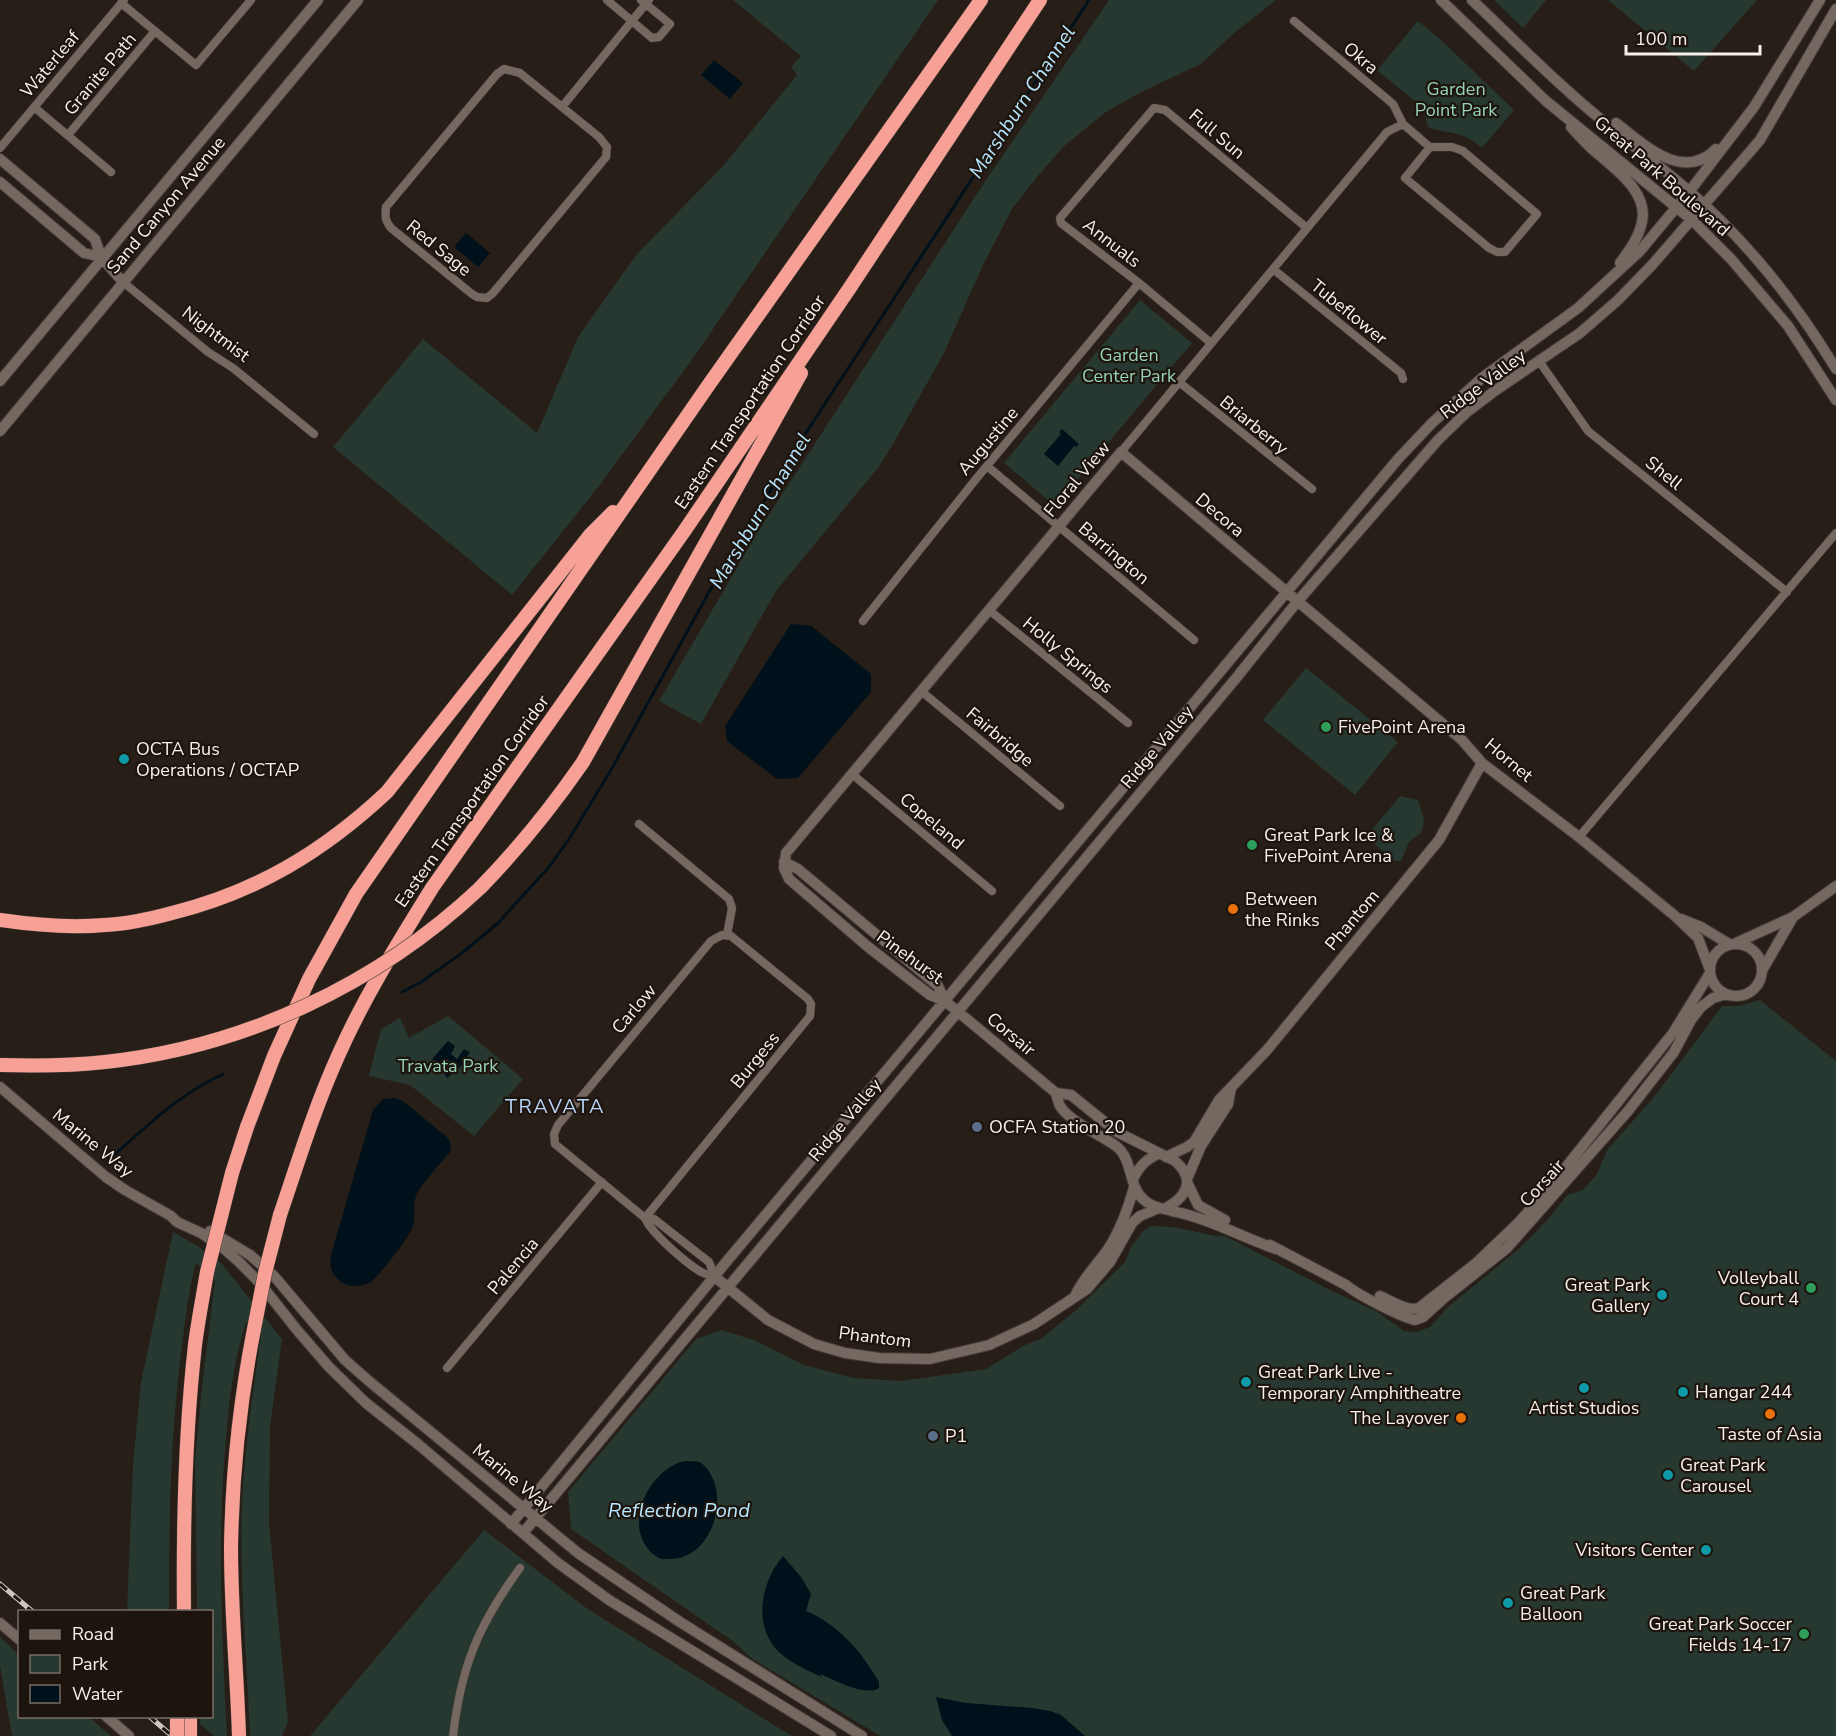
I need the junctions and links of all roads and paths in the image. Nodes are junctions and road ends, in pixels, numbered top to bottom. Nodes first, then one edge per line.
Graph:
1 (251, 0) edge
2 (318, 0) edge
3 (358, 0) edge
4 (607, 0) edge
5 (981, 0) edge
6 (1040, 0) edge
7 (1441, 0) edge
8 (1472, 0) edge
9 (1820, 0) edge
10 (645, 1) edge
11 (122, 2) edge
12 (1836, 9) edge
13 (1294, 21) dead end
14 (632, 22) junction
15 (155, 31) junction
16 (1540, 65) junction
17 (1546, 101) junction
18 (34, 107) junction
19 (562, 107) junction
20 (1403, 123) junction
21 (1740, 125) junction
22 (68, 135) junction
23 (1431, 147) junction
24 (0, 148) edge
25 (1113, 156) joint
26 (0, 159) edge
27 (111, 172) dead end
28 (0, 182) edge
29 (1689, 192) junction
30 (1704, 206) junction
31 (1676, 208) junction
32 (1692, 220) junction
33 (1307, 228) junction
34 (101, 257) junction
35 (1273, 269) junction
36 (123, 282) junction
37 (1139, 283) junction
38 (1606, 284) junction
39 (849, 289) junction
40 (1211, 343) junction
41 (1539, 361) junction
42 (1836, 369) edge
43 (1403, 379) dead end
44 (0, 381) edge
45 (1179, 382) junction
46 (1836, 400) edge
47 (0, 431) edge
48 (314, 434) dead end
49 (1120, 452) junction
50 (1398, 459) junction
51 (987, 466) junction
52 (1411, 470) junction
53 (638, 487) junction
54 (1312, 489) dead end
55 (1059, 526) junction
56 (1836, 533) edge
57 (1286, 592) junction
58 (1787, 592) junction
59 (1297, 602) junction
60 (989, 610) junction
61 (863, 621) dead end
62 (1194, 640) dead end
63 (921, 691) junction
64 (1128, 723) dead end
65 (1482, 762) junction
66 (852, 774) junction
67 (1059, 806) dead end
68 (639, 824) dead end
69 (1579, 837) junction
70 (784, 862) joint
71 (1836, 886) edge
72 (992, 891) dead end
73 (1675, 916) junction
74 (1793, 917) junction
75 (0, 920) edge
76 (727, 935) junction
77 (1732, 944) junction
78 (1763, 969) junction
79 (1710, 971) junction
80 (1726, 994) junction
81 (945, 1000) junction
82 (958, 1011) junction
83 (0, 1065) edge
84 (0, 1087) edge
85 (1231, 1087) junction
86 (1056, 1093) junction
87 (1162, 1155) junction
88 (1187, 1181) junction
89 (602, 1182) junction
90 (1134, 1183) junction
91 (1162, 1209) junction
92 (171, 1216) junction
93 (645, 1218) junction
94 (1276, 1249) junction
95 (715, 1277) junction
96 (1346, 1285) junction
97 (728, 1287) junction
98 (1074, 1297) junction
99 (447, 1368) dead end
100 (525, 1508) junction
101 (536, 1518) junction
102 (511, 1524) junction
103 (522, 1533) junction
104 (520, 1568) dead end
105 (184, 1610) edge
106 (0, 1623) edge
107 (18, 1638) edge
108 (108, 1718) edge
109 (177, 1718) edge
110 (190, 1718) edge
111 (129, 1736) edge
112 (177, 1736) edge
113 (190, 1736) edge
114 (239, 1736) edge
115 (453, 1736) edge
116 (831, 1736) edge
117 (862, 1736) edge

1 - 15 street
2 - 34 main road, Sand Canyon Avenue
3 - 36 main road, Sand Canyon Avenue
4 - 14 street
5 - 53 highway
6 - 39 highway, Eastern Transportation Corridor
7 - 17 main road, Great Park Boulevard
8 - 16 main road, Great Park Boulevard
9 - 21 main road, Ridge Valley
10 - 14 street
10 - 14 street
11 - 15 street
11 - 18 street, Waterleaf
12 - 30 main road, Ridge Valley
13 - 20 street, Okra
14 - 19 street
15 - 22 street, Granite Path
16 - 21 main road
16 - 29 main road, Great Park Boulevard
17 - 31 main road, Great Park Boulevard
17 - 38 main road
18 - 22 street, Granite Path
18 - 24 street, Waterleaf
19 - 19 street, Red Sage
20 - 23 street, Okra
20 - 33 street, Floral View
21 - 29 main road, Ridge Valley
22 - 27 street, Granite Path
23 - 23 street
25 - 33 street, Full Sun
25 - 37 street, Annuals
26 - 34 main road, Nightmist
28 - 34 main road, Nightmist
29 - 30 main road, Great Park Boulevard
29 - 31 main road, Ridge Valley
30 - 32 main road, Ridge Valley
30 - 42 main road, Great Park Boulevard
31 - 32 main road, Great Park Boulevard
31 - 38 main road, Ridge Valley
32 - 41 main road, Ridge Valley
32 - 46 main road, Great Park Boulevard
33 - 35 street, Floral View
34 - 36 main road, Nightmist
34 - 44 main road, Sand Canyon Avenue
35 - 40 street, Floral View
35 - 43 street, Tubeflower
36 - 47 main road, Sand Canyon Avenue
36 - 48 street, Nightmist
37 - 40 street, Annuals
37 - 51 street, Augustine
38 - 50 main road, Ridge Valley
39 - 83 highway, bridge
39 - 114 highway, Eastern Transportation Corridor, bridge
40 - 45 street, Floral View
41 - 52 main road, Ridge Valley
41 - 58 street, Shell
45 - 49 street, Floral View
45 - 54 street, Briarberry
49 - 55 main road, Floral View
49 - 57 main road, Decora
50 - 52 main road
50 - 57 main road, Ridge Valley
51 - 55 street, Barrington
51 - 61 street, Augustine
52 - 59 main road, Ridge Valley
53 - 75 highway
53 - 105 highway, bridge
55 - 60 main road, Floral View
55 - 62 street, Barrington
56 - 58 street
57 - 59 main road, Decora
57 - 81 main road, Ridge Valley
58 - 69 street
59 - 65 main road, Hornet
59 - 82 main road, Ridge Valley
60 - 63 main road, Floral View
60 - 64 street, Holly Springs
63 - 66 main road, Floral View
63 - 67 street, Fairbridge
65 - 69 main road, Hornet
65 - 85 main road, Phantom
66 - 70 main road, Floral View
66 - 72 street, Copeland
68 - 76 street
69 - 73 main road, Hornet
70 - 81 main road, Pinehurst
71 - 74 main road
73 - 77 main road, Hornet
73 - 79 main road, Hornet
74 - 77 main road
74 - 78 main road
76 - 89 street, Carlow
76 - 93 street, Burgess
77 - 78 main road
77 - 79 main road
78 - 80 main road
79 - 80 main road
79 - 96 main road, Corsair
80 - 96 main road, Corsair
81 - 82 main road, Corsair
81 - 95 main road, Ridge Valley
82 - 86 main road, Corsair
82 - 97 main road, Ridge Valley
84 - 92 main road, Marine Way
85 - 87 main road, Phantom
85 - 88 main road, Phantom
86 - 87 main road, Corsair
86 - 90 main road, Corsair
87 - 88 main road
87 - 90 main road
88 - 91 main road
88 - 94 main road, Corsair
89 - 93 street, Carlow
89 - 99 street, Palencia
90 - 91 main road
90 - 98 main road, Phantom
91 - 94 main road, Corsair
91 - 98 main road, Phantom
92 - 100 main road, Marine Way
92 - 102 main road, Marine Way
93 - 95 street, Carlow
93 - 95 street, Carlow
94 - 96 main road, Corsair
95 - 97 main road, Phantom
95 - 100 main road, Ridge Valley
97 - 98 main road, Phantom
97 - 101 main road, Ridge Valley
100 - 101 main road, Marine Way
100 - 102 main road, Ridge Valley
101 - 103 main road, Ridge Valley
101 - 117 main road, Marine Way
102 - 103 main road, Marine Way
103 - 116 main road, Marine Way
104 - 115 street
106 - 107 main road
108 - 111 main road
109 - 112 highway, bridge
110 - 113 highway

